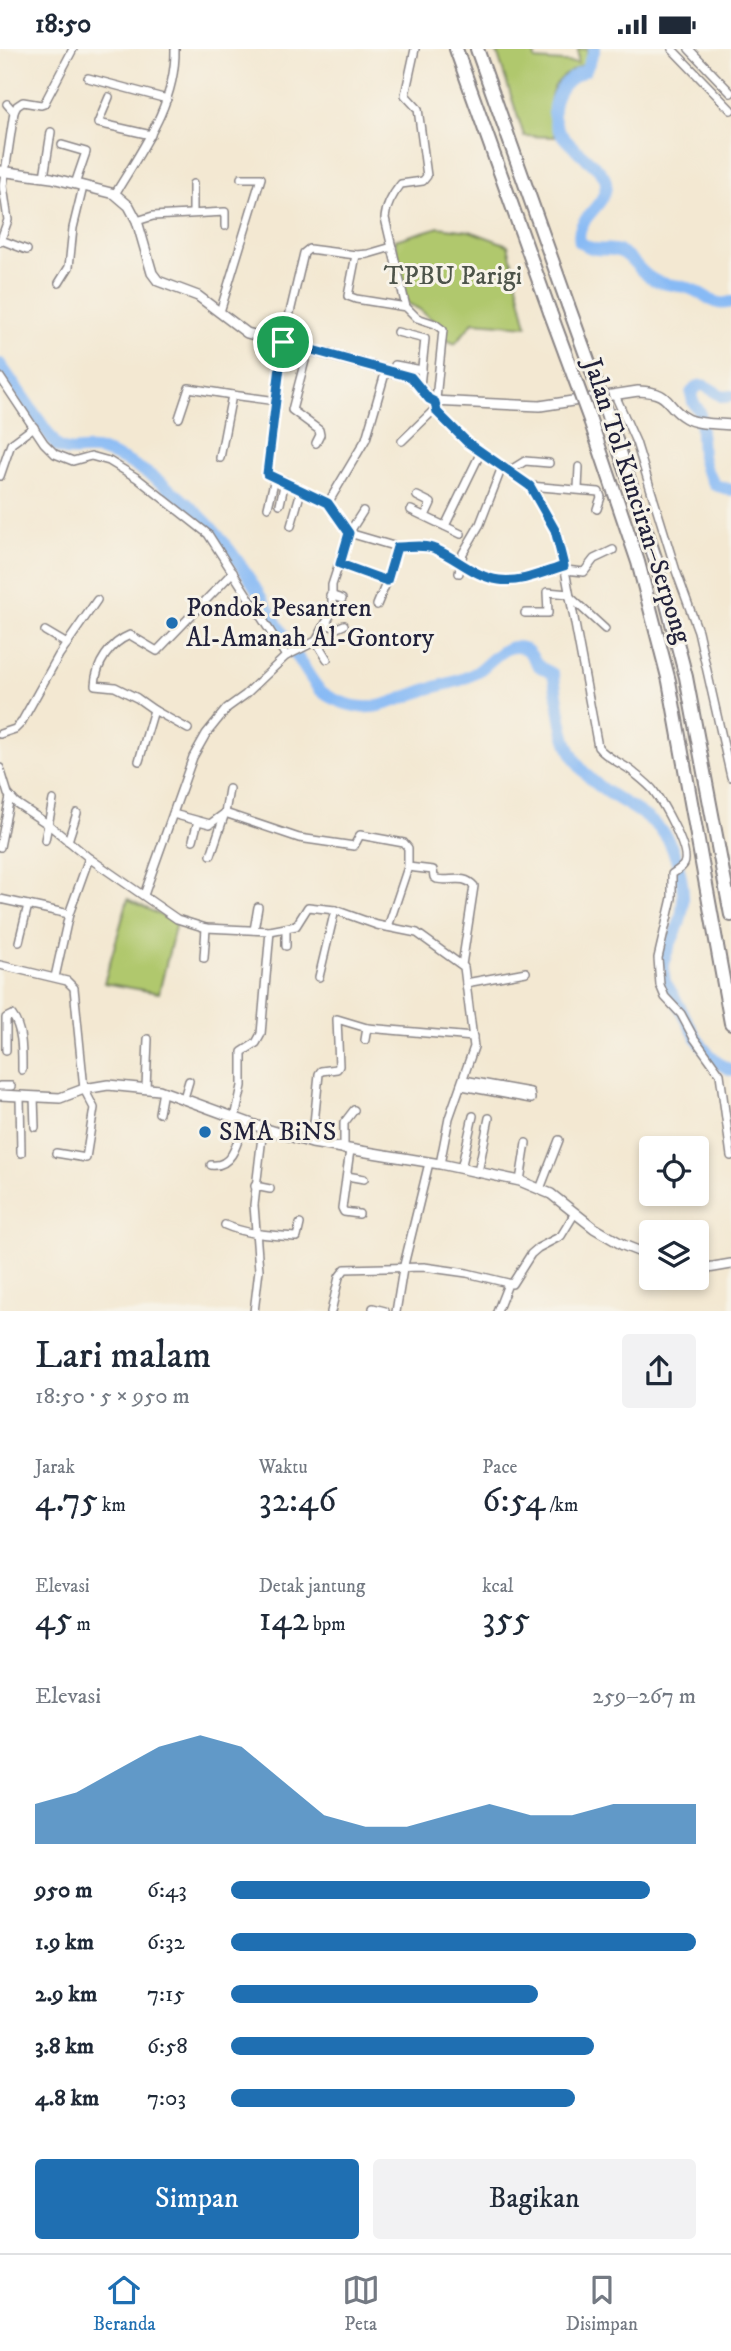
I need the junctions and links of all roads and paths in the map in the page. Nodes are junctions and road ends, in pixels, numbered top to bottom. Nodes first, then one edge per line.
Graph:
1 (73, 49) edge
2 (175, 49) edge
3 (415, 49) edge
4 (456, 49) edge
5 (477, 49) edge
6 (672, 49) edge
7 (689, 49) edge
8 (88, 78) dead end
9 (731, 92) edge
10 (109, 97) dead end
11 (167, 99) junction
12 (721, 100) junction
13 (6, 104) dead end
14 (731, 110) edge
15 (15, 112) junction
16 (51, 132) dead end
17 (151, 135) junction
18 (62, 145) dead end
19 (3, 172) edge
20 (44, 177) junction
21 (241, 178) dead end
22 (193, 184) dead end
23 (79, 185) junction
24 (115, 194) junction
25 (193, 212) junction
26 (137, 222) junction
27 (225, 226) dead end
28 (1, 241) edge
29 (392, 247) junction
30 (27, 250) dead end
31 (356, 255) junction
32 (59, 283) dead end
33 (406, 307) junction
34 (220, 312) junction
35 (397, 332) dead end
36 (283, 342) junction
37 (308, 349) junction
38 (391, 367) junction
39 (422, 370) junction
40 (0, 377) edge
41 (420, 386) junction
42 (232, 395) junction
43 (615, 395) junction
44 (276, 401) junction
45 (435, 405) junction
46 (179, 418) dead end
47 (731, 425) edge
48 (34, 427) junction
49 (402, 441) dead end
50 (316, 443) dead end
51 (481, 452) junction
52 (220, 458) dead end
53 (549, 463) dead end
54 (579, 467) dead end
55 (506, 469) junction
56 (0, 476) edge
57 (275, 478) junction
58 (285, 481) junction
59 (530, 486) junction
60 (578, 489) junction
61 (301, 491) junction
62 (417, 496) dead end
63 (328, 503) junction
64 (280, 504) dead end
65 (268, 507) dead end
66 (597, 509) dead end
67 (411, 510) dead end
68 (363, 511) dead end
69 (425, 516) junction
70 (291, 526) dead end
71 (445, 526) junction
72 (349, 533) junction
73 (460, 534) dead end
74 (397, 547) junction
75 (612, 550) dead end
76 (340, 564) junction
77 (460, 564) junction
78 (564, 568) junction
79 (233, 572) junction
80 (459, 573) dead end
81 (387, 581) junction
82 (330, 595) junction
83 (569, 595) junction
84 (342, 599) dead end
85 (97, 600) dead end
86 (377, 605) dead end
87 (525, 613) dead end
88 (325, 624) junction
89 (344, 625) dead end
90 (606, 629) dead end
91 (45, 631) dead end
92 (316, 641) junction
93 (67, 644) junction
94 (288, 654) junction
95 (327, 659) dead end
96 (154, 711) junction
97 (188, 729) dead end
98 (0, 734) edge
99 (139, 761) dead end
100 (0, 768) edge
101 (731, 777) edge
102 (2, 779) edge
103 (229, 789) dead end
104 (10, 797) junction
105 (53, 800) dead end
106 (77, 813) dead end
107 (225, 813) junction
108 (173, 814) junction
109 (198, 821) junction
110 (48, 825) junction
111 (45, 840) dead end
112 (193, 840) dead end
113 (68, 841) junction
114 (0, 847) edge
115 (211, 855) dead end
116 (89, 858) junction
117 (408, 867) junction
118 (144, 895) junction
119 (0, 898) edge
120 (28, 905) junction
121 (258, 907) dead end
122 (335, 910) junction
123 (69, 914) junction
124 (731, 915) edge
125 (388, 927) junction
126 (205, 928) junction
127 (286, 928) junction
128 (254, 930) junction
129 (270, 931) junction
130 (19, 942) dead end
131 (286, 946) dead end
132 (204, 958) dead end
133 (0, 965) edge
134 (462, 965) junction
135 (526, 972) dead end
136 (55, 977) junction
137 (319, 977) dead end
138 (466, 983) junction
139 (731, 1023) edge
140 (367, 1028) junction
141 (472, 1037) junction
142 (148, 1039) dead end
143 (365, 1040) dead end
144 (22, 1049) junction
145 (3, 1050) edge
146 (22, 1070) dead end
147 (190, 1081) dead end
148 (463, 1083) junction
149 (0, 1086) edge
150 (11, 1086) dead end
151 (146, 1088) junction
152 (84, 1089) junction
153 (163, 1091) junction
154 (0, 1095) edge
155 (20, 1097) junction
156 (34, 1097) junction
157 (184, 1098) junction
158 (354, 1110) dead end
159 (159, 1113) dead end
160 (473, 1116) dead end
161 (489, 1118) dead end
162 (240, 1120) junction
163 (35, 1127) dead end
164 (263, 1128) junction
165 (559, 1140) dead end
166 (312, 1143) junction
167 (526, 1143) dead end
168 (347, 1150) junction
169 (21, 1153) dead end
170 (56, 1153) dead end
171 (731, 1156) edge
172 (429, 1163) junction
173 (440, 1164) junction
174 (211, 1165) dead end
175 (461, 1169) junction
176 (478, 1172) junction
177 (347, 1176) junction
178 (364, 1179) dead end
179 (520, 1181) junction
180 (255, 1186) junction
181 (270, 1189) dead end
182 (540, 1189) junction
183 (575, 1213) junction
184 (359, 1214) dead end
185 (225, 1224) dead end
186 (300, 1224) dead end
187 (256, 1234) junction
188 (639, 1251) edge
189 (731, 1264) edge
190 (709, 1268) edge
191 (403, 1269) junction
192 (508, 1284) junction
193 (373, 1307) dead end
194 (254, 1311) edge
195 (331, 1311) edge
196 (386, 1311) edge
197 (396, 1311) edge
198 (497, 1311) edge

1 - 15 street
2 - 11 street
3 - 29 street
4 - 139 highway, Jalan Tol Kunciran–Serpong, bridge
5 - 124 highway, Jalan Tol Kunciran–Serpong, bridge
6 - 12 street
7 - 9 street
8 - 11 street
9 - 12 street
10 - 17 street
11 - 17 street
12 - 14 street
13 - 15 street
15 - 19 street
16 - 20 street
17 - 24 street
18 - 23 street
19 - 20 street
19 - 28 street
20 - 23 street
21 - 34 street
22 - 25 street
23 - 24 street
23 - 32 street
24 - 26 street
25 - 26 street
25 - 27 street
26 - 34 street
28 - 30 street
29 - 31 street
29 - 33 street
31 - 33 street
31 - 36 street
33 - 45 street
34 - 36 street
35 - 39 street
36 - 37 street
36 - 44 street
37 - 38 street
37 - 50 street
38 - 39 street
38 - 41 street
38 - 63 street
39 - 41 street
40 - 48 street
41 - 45 street
42 - 44 street
42 - 46 street
42 - 52 street
43 - 45 street
43 - 47 street
43 - 101 street
44 - 57 street
45 - 49 street
45 - 51 street
48 - 56 street
48 - 79 street
51 - 55 street
51 - 71 street
53 - 55 street
54 - 60 street
55 - 59 street
55 - 77 street
57 - 58 street
57 - 65 street
58 - 61 street
58 - 64 street
59 - 60 street
59 - 78 street
60 - 66 street
61 - 63 street
61 - 70 street
62 - 69 street
63 - 72 street
67 - 69 street
68 - 72 street
69 - 71 street
71 - 73 street
72 - 74 street
72 - 76 street
74 - 77 street
74 - 81 street
75 - 78 street
76 - 81 street
76 - 82 street
77 - 78 street
77 - 80 street
78 - 83 street
79 - 94 street
79 - 96 street
81 - 86 street
82 - 84 street
82 - 88 street
83 - 87 street
83 - 90 street
83 - 171 street
85 - 93 street
88 - 89 street
88 - 92 street
91 - 93 street
92 - 94 street
92 - 95 street
93 - 98 street
94 - 108 street
96 - 97 street
96 - 99 street
100 - 102 street
102 - 104 street
103 - 107 street
104 - 110 street
104 - 114 street
105 - 110 street
106 - 113 street
107 - 109 street
107 - 115 street
107 - 117 street
108 - 109 street
108 - 118 street
109 - 112 street
110 - 111 street
110 - 113 street
113 - 116 street
116 - 118 street
116 - 123 street
117 - 125 street
117 - 134 street
118 - 126 street
119 - 120 street
120 - 123 street
120 - 130 street
121 - 128 street
122 - 125 street
122 - 127 street
122 - 137 street
123 - 136 street
125 - 134 street
126 - 128 street
126 - 132 street
127 - 129 street
127 - 131 street
128 - 129 street
129 - 162 street
133 - 136 street
134 - 138 street
135 - 138 street
136 - 152 street
138 - 141 street
140 - 141 street
140 - 143 street
140 - 166 street
141 - 148 street
142 - 151 street
144 - 145 street
144 - 145 street
144 - 146 street
147 - 157 street
148 - 148 street
148 - 173 street
149 - 150 street
151 - 152 street
151 - 153 street
152 - 156 street
152 - 170 street
153 - 157 street
153 - 159 street
154 - 155 street
155 - 156 street
155 - 169 street
156 - 163 street
157 - 162 street
158 - 168 street
160 - 175 street
161 - 176 street
162 - 164 street
162 - 174 street
164 - 166 street
164 - 180 street
165 - 182 street
166 - 168 street
167 - 179 street
168 - 172 street
168 - 177 street
172 - 173 street
172 - 191 street
173 - 175 street
175 - 176 street
176 - 179 street
177 - 178 street
177 - 184 street
179 - 182 street
180 - 181 street
180 - 187 street
182 - 183 street
183 - 188 street
183 - 192 street
185 - 187 street
186 - 187 street
187 - 194 street
189 - 190 street
191 - 192 street
191 - 195 street
191 - 197 street
192 - 198 street
193 - 196 street

